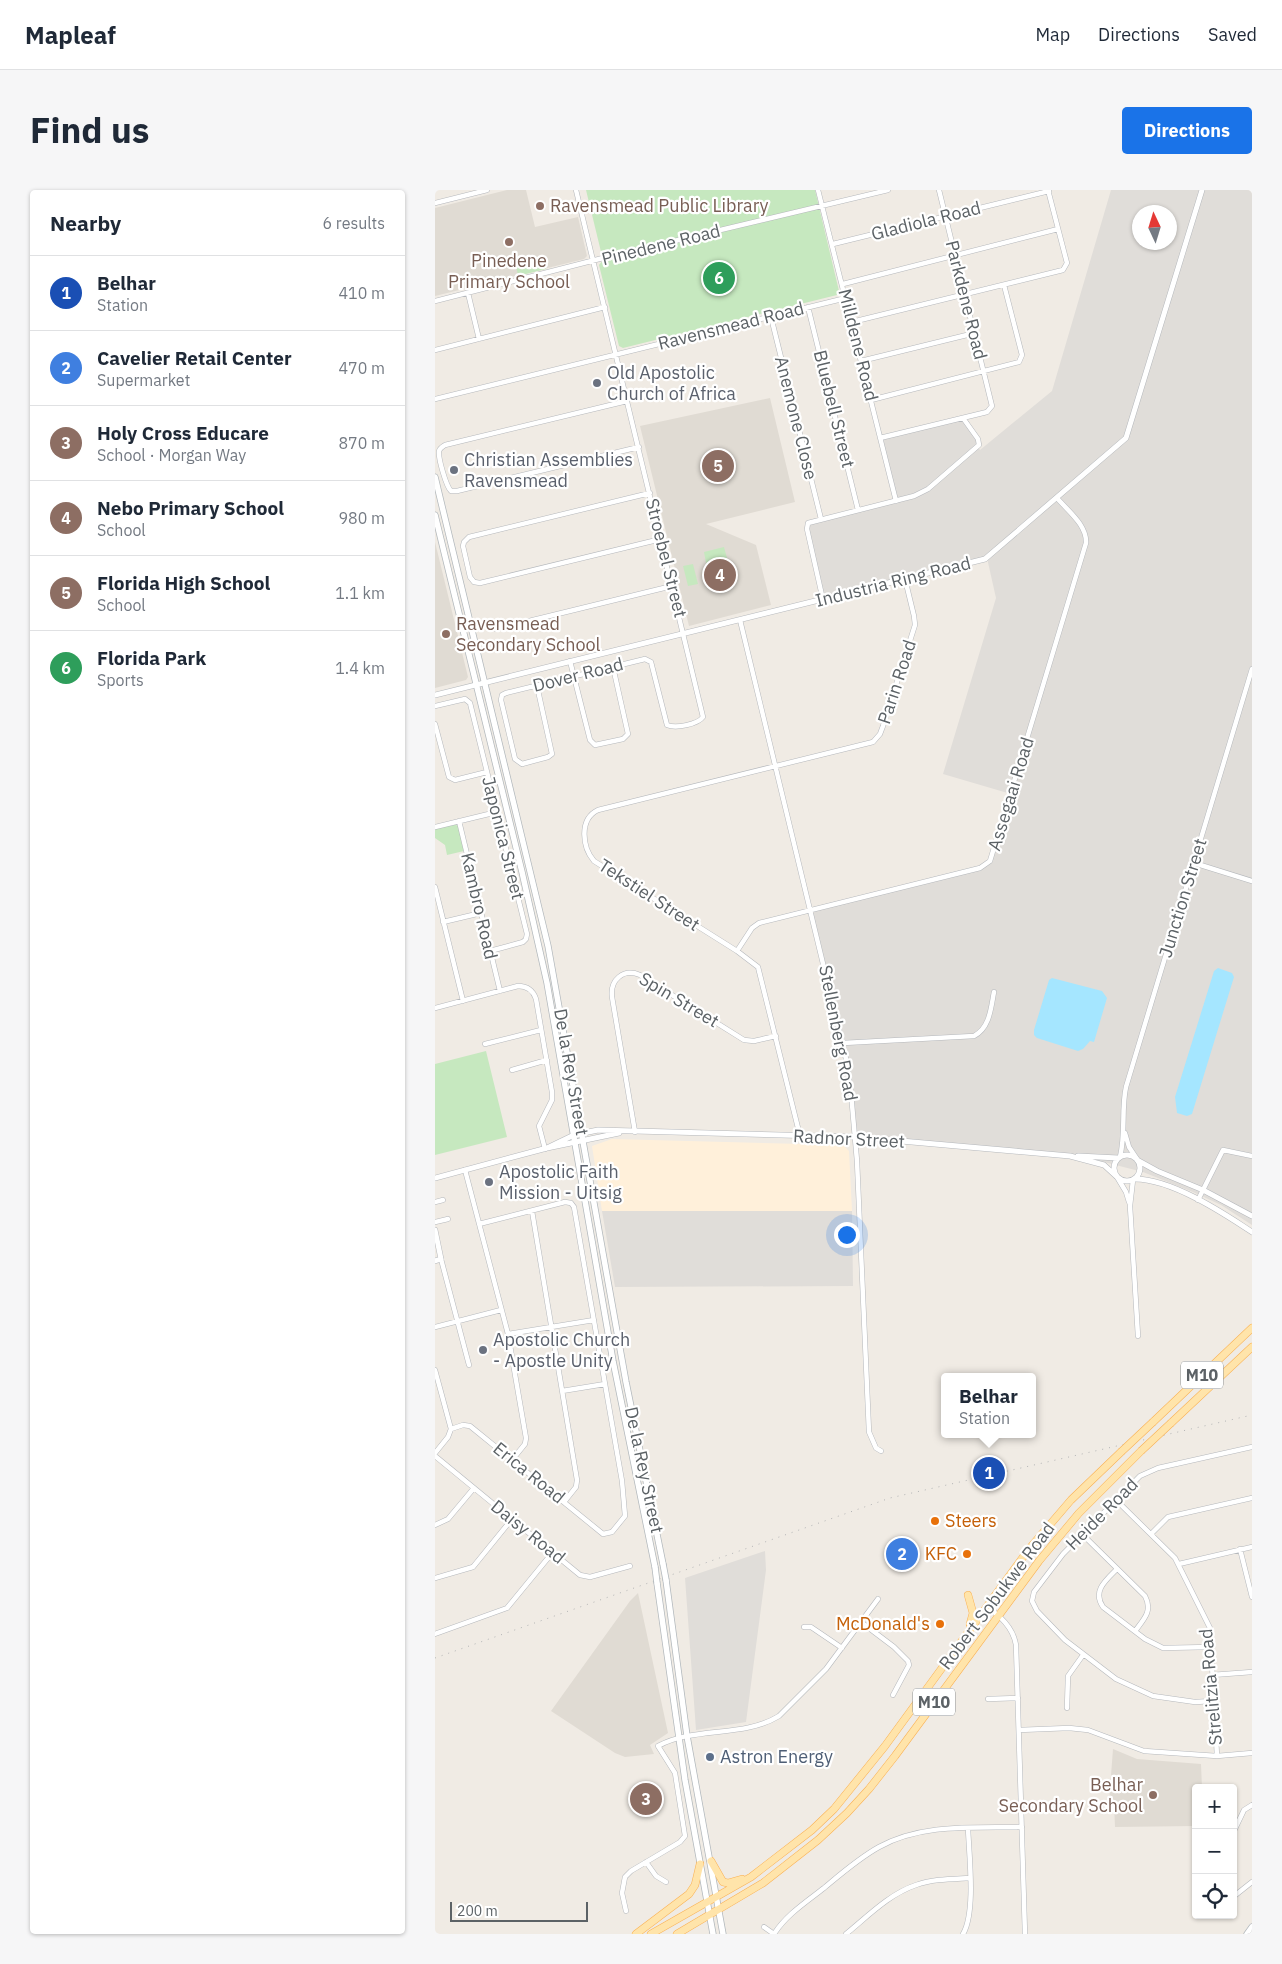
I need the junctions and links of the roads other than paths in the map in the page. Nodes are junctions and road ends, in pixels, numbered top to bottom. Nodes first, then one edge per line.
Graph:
1 (487, 190) edge
2 (576, 190) edge
3 (818, 190) edge
4 (888, 190) edge
5 (939, 190) edge
6 (1201, 190) edge
7 (1049, 191) edge
8 (435, 203) edge
9 (824, 206) junction
10 (946, 216) junction
11 (1058, 230) junction
12 (833, 244) junction
13 (955, 255) junction
14 (594, 262) junction
15 (843, 284) junction
16 (1004, 285) junction
17 (467, 293) junction
18 (965, 294) junction
19 (846, 298) junction
20 (435, 301) edge
21 (605, 307) junction
22 (809, 308) junction
23 (771, 317) junction
24 (852, 322) junction
25 (975, 333) junction
26 (479, 339) junction
27 (435, 350) edge
28 (616, 354) junction
29 (861, 361) junction
30 (984, 372) junction
31 (435, 399) edge
32 (871, 400) junction
33 (627, 401) junction
34 (963, 418) junction
35 (881, 438) junction
36 (639, 447) junction
37 (435, 477) edge
38 (650, 493) junction
39 (1057, 498) junction
40 (896, 501) junction
41 (859, 510) junction
42 (435, 515) edge
43 (821, 519) junction
44 (661, 539) junction
45 (905, 579) junction
46 (672, 586) junction
47 (823, 600) junction
48 (740, 620) junction
49 (496, 629) dead end
50 (684, 634) junction
51 (649, 660) joint
52 (571, 661) junction
53 (613, 667) junction
54 (1252, 669) edge
55 (574, 676) junction
56 (485, 682) junction
57 (477, 684) junction
58 (537, 686) junction
59 (435, 694) edge
60 (435, 706) edge
61 (435, 724) edge
62 (442, 751) junction
63 (435, 752) edge
64 (775, 767) junction
65 (487, 772) junction
66 (497, 812) junction
67 (459, 821) junction
68 (435, 827) edge
69 (1194, 862) junction
70 (1252, 881) edge
71 (435, 887) edge
72 (811, 910) junction
73 (481, 913) junction
74 (443, 922) junction
75 (490, 951) junction
76 (737, 951) junction
77 (500, 991) junction
78 (994, 992) dead end
79 (463, 1000) junction
80 (435, 1008) edge
81 (541, 1030) junction
82 (776, 1036) junction
83 (843, 1043) junction
84 (485, 1044) dead end
85 (547, 1060) junction
86 (512, 1070) dead end
87 (1124, 1130) junction
88 (582, 1132) junction
89 (628, 1132) junction
90 (635, 1132) junction
91 (574, 1135) junction
92 (800, 1136) junction
93 (855, 1137) junction
94 (583, 1141) junction
95 (575, 1143) junction
96 (546, 1149) junction
97 (1070, 1156) junction
98 (1252, 1156) edge
99 (1119, 1157) junction
100 (1137, 1159) junction
101 (465, 1170) junction
102 (1117, 1176) junction
103 (435, 1178) edge
104 (1134, 1179) junction
105 (1203, 1190) junction
106 (443, 1200) dead end
107 (1198, 1200) junction
108 (435, 1202) edge
109 (1130, 1206) junction
110 (532, 1211) junction
111 (1252, 1216) edge
112 (448, 1218) dead end
113 (435, 1222) edge
114 (479, 1224) junction
115 (435, 1230) edge
116 (1252, 1232) edge
117 (441, 1259) junction
118 (435, 1260) edge
119 (501, 1310) junction
120 (593, 1320) junction
121 (457, 1321) junction
122 (435, 1327) edge
123 (551, 1327) junction
124 (1252, 1328) edge
125 (508, 1334) junction
126 (1138, 1336) dead end
127 (1252, 1347) edge
128 (469, 1365) dead end
129 (435, 1370) edge
130 (605, 1384) junction
131 (562, 1391) junction
132 (451, 1429) junction
133 (1252, 1447) edge
134 (881, 1451) dead end
135 (435, 1454) edge
136 (512, 1460) junction
137 (474, 1488) junction
138 (1252, 1498) edge
139 (1115, 1500) junction
140 (565, 1502) junction
141 (513, 1519) junction
142 (435, 1525) edge
143 (1082, 1534) junction
144 (1151, 1534) junction
145 (1252, 1547) edge
146 (1240, 1549) junction
147 (553, 1552) junction
148 (1179, 1564) junction
149 (630, 1566) dead end
150 (1117, 1569) junction
151 (435, 1578) edge
152 (967, 1595) dead end
153 (1252, 1597) edge
154 (878, 1599) dead end
155 (986, 1606) junction
156 (998, 1614) junction
157 (861, 1622) junction
158 (805, 1627) dead end
159 (1135, 1631) junction
160 (966, 1633) junction
161 (435, 1634) edge
162 (1211, 1647) junction
163 (842, 1648) junction
164 (1083, 1655) junction
165 (1252, 1672) edge
166 (1212, 1674) junction
167 (893, 1695) dead end
168 (1018, 1698) junction
169 (988, 1699) dead end
170 (1213, 1701) junction
171 (1067, 1708) dead end
172 (1019, 1730) junction
173 (687, 1736) junction
174 (679, 1737) junction
175 (1252, 1753) edge
176 (1217, 1756) junction
177 (1252, 1805) edge
178 (1022, 1827) junction
179 (968, 1828) junction
180 (1235, 1829) edge
181 (711, 1861) junction
182 (646, 1862) junction
183 (700, 1864) junction
184 (751, 1877) junction
185 (969, 1878) junction
186 (666, 1882) dead end
187 (1252, 1882) edge
188 (1237, 1894) edge
189 (718, 1897) junction
190 (708, 1903) junction
191 (720, 1908) junction
192 (626, 1911) dead end
193 (710, 1914) junction
194 (764, 1927) dead end
195 (1252, 1928) edge
196 (636, 1934) edge
197 (651, 1934) edge
198 (677, 1934) edge
199 (713, 1934) edge
200 (723, 1934) edge
201 (774, 1934) edge
202 (846, 1934) edge
203 (963, 1934) edge
204 (1025, 1934) edge
205 (1247, 1934) edge

1 - 8 street
2 - 14 street, Stroebel Street
3 - 9 street, Milldene Road
4 - 9 street, Pinedene Road
5 - 10 street, Parkdene Road
6 - 39 street, Industria Ring Road
7 - 10 street, Gladiola Road
7 - 11 street
9 - 12 street, Milldene Road
9 - 14 street, Pinedene Road
10 - 12 street, Gladiola Road
10 - 13 street, Parkdene Road
11 - 13 street
11 - 16 street
12 - 15 street, Milldene Road
13 - 15 street
13 - 18 street, Parkdene Road
14 - 17 street, Pinedene Road
14 - 21 street, Stroebel Street
15 - 19 street, Milldene Road
16 - 18 street
16 - 30 street
17 - 20 street, Pinedene Road
17 - 26 street
18 - 24 street
18 - 25 street, Parkdene Road
19 - 22 street, Ravensmead Road
19 - 24 street, Milldene Road
21 - 26 street
21 - 28 street, Stroebel Street
22 - 23 street, Ravensmead Road
22 - 41 street, Bluebell Street
23 - 28 street, Ravensmead Road
23 - 43 street, Anemone Close
24 - 29 street, Milldene Road
25 - 29 street
25 - 30 street, Parkdene Road
26 - 27 street
28 - 31 street, Ravensmead Road
28 - 33 street, Stroebel Street
29 - 32 street, Milldene Road
30 - 32 street
30 - 34 street, Parkdene Road
32 - 35 street, Milldene Road
33 - 36 street, Stroebel Street
33 - 36 street
34 - 35 street
34 - 40 street
35 - 40 street, Milldene Road
36 - 38 street, Stroebel Street
37 - 56 main road, De la Rey Street
38 - 44 street, Stroebel Street
38 - 44 street
39 - 45 street, Industria Ring Road
39 - 72 street, Assegaai Road
40 - 41 street
41 - 43 street
42 - 57 main road, De la Rey Street
43 - 47 street
44 - 46 street, Stroebel Street
45 - 47 street, Industria Ring Road
45 - 64 street, Parin Road
46 - 49 street
46 - 50 street, Stroebel Street
47 - 48 street, Industria Ring Road
48 - 50 street, Industria Ring Road
48 - 64 street, Stellenberg Road
50 - 51 street, Stroebel Street
50 - 52 street, Industria Ring Road
51 - 53 street, Dover Road
52 - 55 street
52 - 56 street, Industria Ring Road
53 - 55 street, Dover Road
53 - 55 street
54 - 69 street, Junction Street
55 - 58 street, Dover Road
56 - 57 street, Industria Ring Road
56 - 88 main road, De la Rey Street
57 - 59 street, Industria Ring Road
57 - 91 main road, De la Rey Street
58 - 58 street, Dover Road
60 - 65 street, Japonica Street
61 - 62 street
62 - 63 street
62 - 65 street
64 - 72 street, Stellenberg Road
64 - 76 street, Tekstiel Street
65 - 66 street, Japonica Street
66 - 67 street
66 - 75 street, Japonica Street
67 - 68 street
67 - 73 street, Kambro Road
69 - 70 street
69 - 87 street, Junction Street
71 - 74 street
72 - 76 street, Assegaai Road
72 - 83 street, Stellenberg Road
73 - 74 street
73 - 75 street, Kambro Road
74 - 79 street
75 - 77 street, Kambro Road
76 - 82 street, Tekstiel Street
77 - 79 street
77 - 81 street
78 - 83 street
79 - 80 street
81 - 84 street
81 - 85 street
82 - 90 street, Spin Street
82 - 92 street, Tekstiel Street
83 - 93 street, Stellenberg Road
85 - 86 street
85 - 96 street
87 - 99 street, Junction Street
87 - 100 street, Junction Street
88 - 89 street, Radnor Street
88 - 91 street, Radnor Street
88 - 94 main road, De la Rey Street
89 - 90 street, Radnor Street
89 - 94 street, Radnor Street
90 - 92 street, Radnor Street
91 - 95 main road, De la Rey Street
91 - 96 street, Radnor Street
92 - 93 street, Radnor Street
93 - 97 street, Radnor Street
93 - 134 street, Stellenberg Road
94 - 95 street, Radnor Street
94 - 173 main road, De la Rey Street, bridge
95 - 96 street, Radnor Street
95 - 174 main road, De la Rey Street, bridge
96 - 101 street
97 - 99 street, Radnor Street
97 - 102 street, Radnor Street
98 - 105 street
99 - 100 street
99 - 102 street
100 - 104 street
100 - 105 street
101 - 103 street
101 - 114 street
102 - 104 street
102 - 109 street
104 - 107 street
104 - 109 street
105 - 107 street
105 - 111 street
106 - 108 street
107 - 116 street
109 - 126 street
110 - 114 street
110 - 120 street
110 - 123 street
112 - 113 street
114 - 119 street
115 - 117 street
117 - 118 street
117 - 121 street
119 - 121 street
119 - 125 street
120 - 123 street
120 - 130 street
121 - 122 street
121 - 128 street
123 - 125 street
123 - 131 street
124 - 155 main road, Robert Sobukwe Road / M10, bridge
125 - 136 street
127 - 156 main road, Robert Sobukwe Road / M10, bridge
129 - 132 street
130 - 131 street
130 - 140 street, Erica Road
131 - 140 street
132 - 135 street
132 - 136 street, Erica Road
133 - 139 street, Heide Road
135 - 137 street, Daisy Road
136 - 140 street, Erica Road
137 - 141 street, Daisy Road
137 - 142 street
138 - 144 street
139 - 143 street, Heide Road
139 - 144 street, Strelitzia Road
141 - 147 street, Daisy Road
141 - 151 street
143 - 150 street
143 - 164 street, Heide Road
144 - 148 street, Strelitzia Road
145 - 146 street
146 - 148 street
146 - 153 street
147 - 149 street, Daisy Road
147 - 161 street
148 - 162 street, Strelitzia Road
150 - 159 street
150 - 159 street
152 - 160 main road
154 - 157 street
155 - 156 street
155 - 160 main road, Robert Sobukwe Road / M10
156 - 168 street
156 - 191 main road, Robert Sobukwe Road / M10
157 - 163 street
157 - 167 street
158 - 163 street
159 - 162 street
160 - 184 main road, Robert Sobukwe Road / M10
162 - 166 street, Strelitzia Road
163 - 173 street
164 - 170 street
164 - 171 street
165 - 166 street
166 - 170 street, Strelitzia Road
168 - 169 street
168 - 172 street
170 - 176 street, Strelitzia Road
172 - 176 street
172 - 178 street
173 - 174 street
173 - 181 main road, De la Rey Street
174 - 182 street
174 - 183 main road, De la Rey Street
175 - 176 street
177 - 180 street
178 - 179 street
178 - 204 street
179 - 185 street
179 - 201 street
181 - 184 main road
181 - 189 main road, De la Rey Street
182 - 186 street
182 - 192 street
183 - 190 main road, De la Rey Street
183 - 196 main road
184 - 189 main road, Robert Sobukwe Road / M10
185 - 202 street
185 - 203 street
187 - 188 street
189 - 190 main road, Robert Sobukwe Road / M10
189 - 191 main road, De la Rey Street
190 - 193 main road, De la Rey Street
190 - 197 main road, Robert Sobukwe Road / M10
191 - 193 main road, Robert Sobukwe Road / M10
191 - 200 main road, De la Rey Street
193 - 198 main road, Robert Sobukwe Road / M10
193 - 199 main road, De la Rey Street
194 - 201 street
195 - 205 main road

